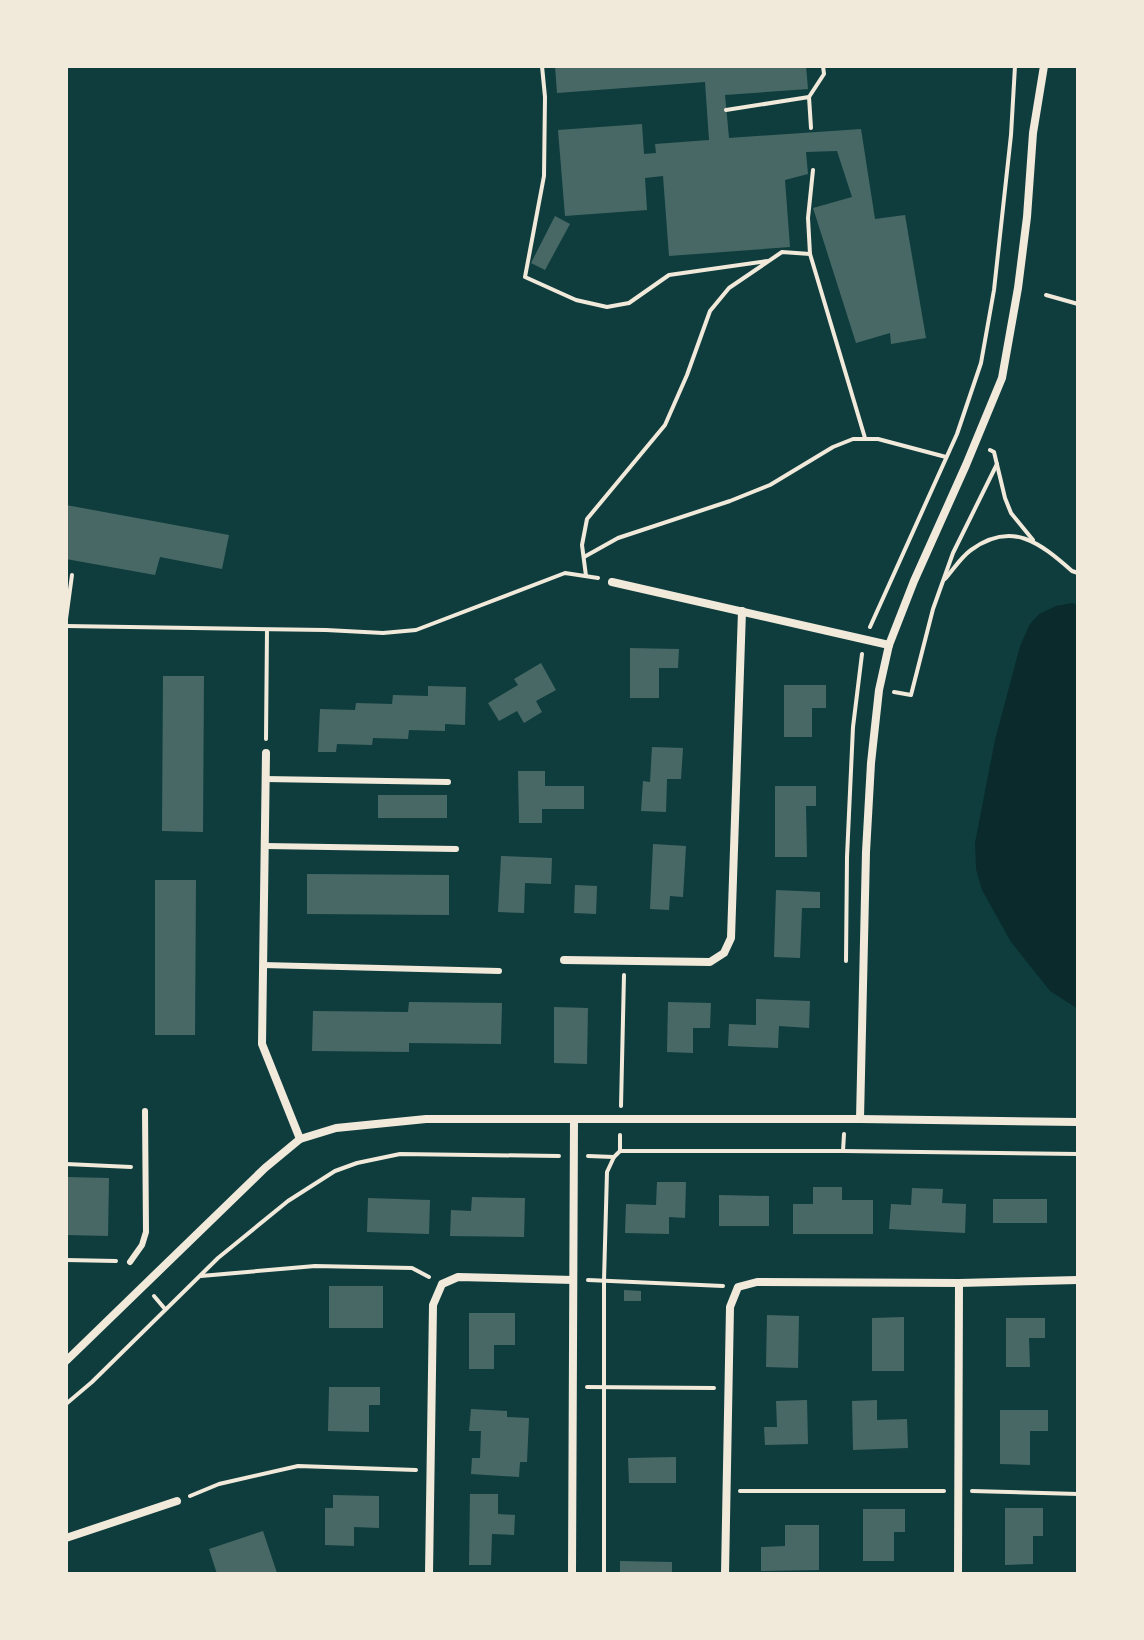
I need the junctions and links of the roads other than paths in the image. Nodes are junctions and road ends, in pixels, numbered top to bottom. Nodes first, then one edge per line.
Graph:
1 (1044, 66) edge
2 (612, 582) road end
3 (742, 611) junction
4 (889, 645) junction
5 (266, 753) road end
6 (265, 779) junction
7 (448, 782) dead end
8 (265, 846) junction
9 (456, 849) dead end
10 (564, 960) dead end
11 (263, 965) junction
12 (499, 971) dead end
13 (145, 1111) dead end
14 (574, 1119) junction
15 (860, 1119) junction
16 (1078, 1122) edge
17 (300, 1139) junction
18 (130, 1262) dead end
19 (573, 1280) junction
20 (1078, 1280) edge
21 (959, 1283) junction
22 (66, 1361) edge
23 (177, 1501) road end
24 (66, 1538) edge
25 (429, 1574) edge
26 (572, 1574) edge
27 (725, 1574) edge
28 (958, 1574) edge

1 - 4 street
2 - 3 street
3 - 4 street
3 - 10 street
4 - 15 street
5 - 6 street
6 - 7 lane
6 - 8 street
8 - 9 lane
8 - 11 street
11 - 12 lane
11 - 17 street
13 - 18 lane
14 - 15 street
14 - 17 street
14 - 19 street
15 - 16 street
17 - 22 street
19 - 25 street
19 - 26 street
20 - 21 street
21 - 27 street
21 - 28 street
23 - 24 street

